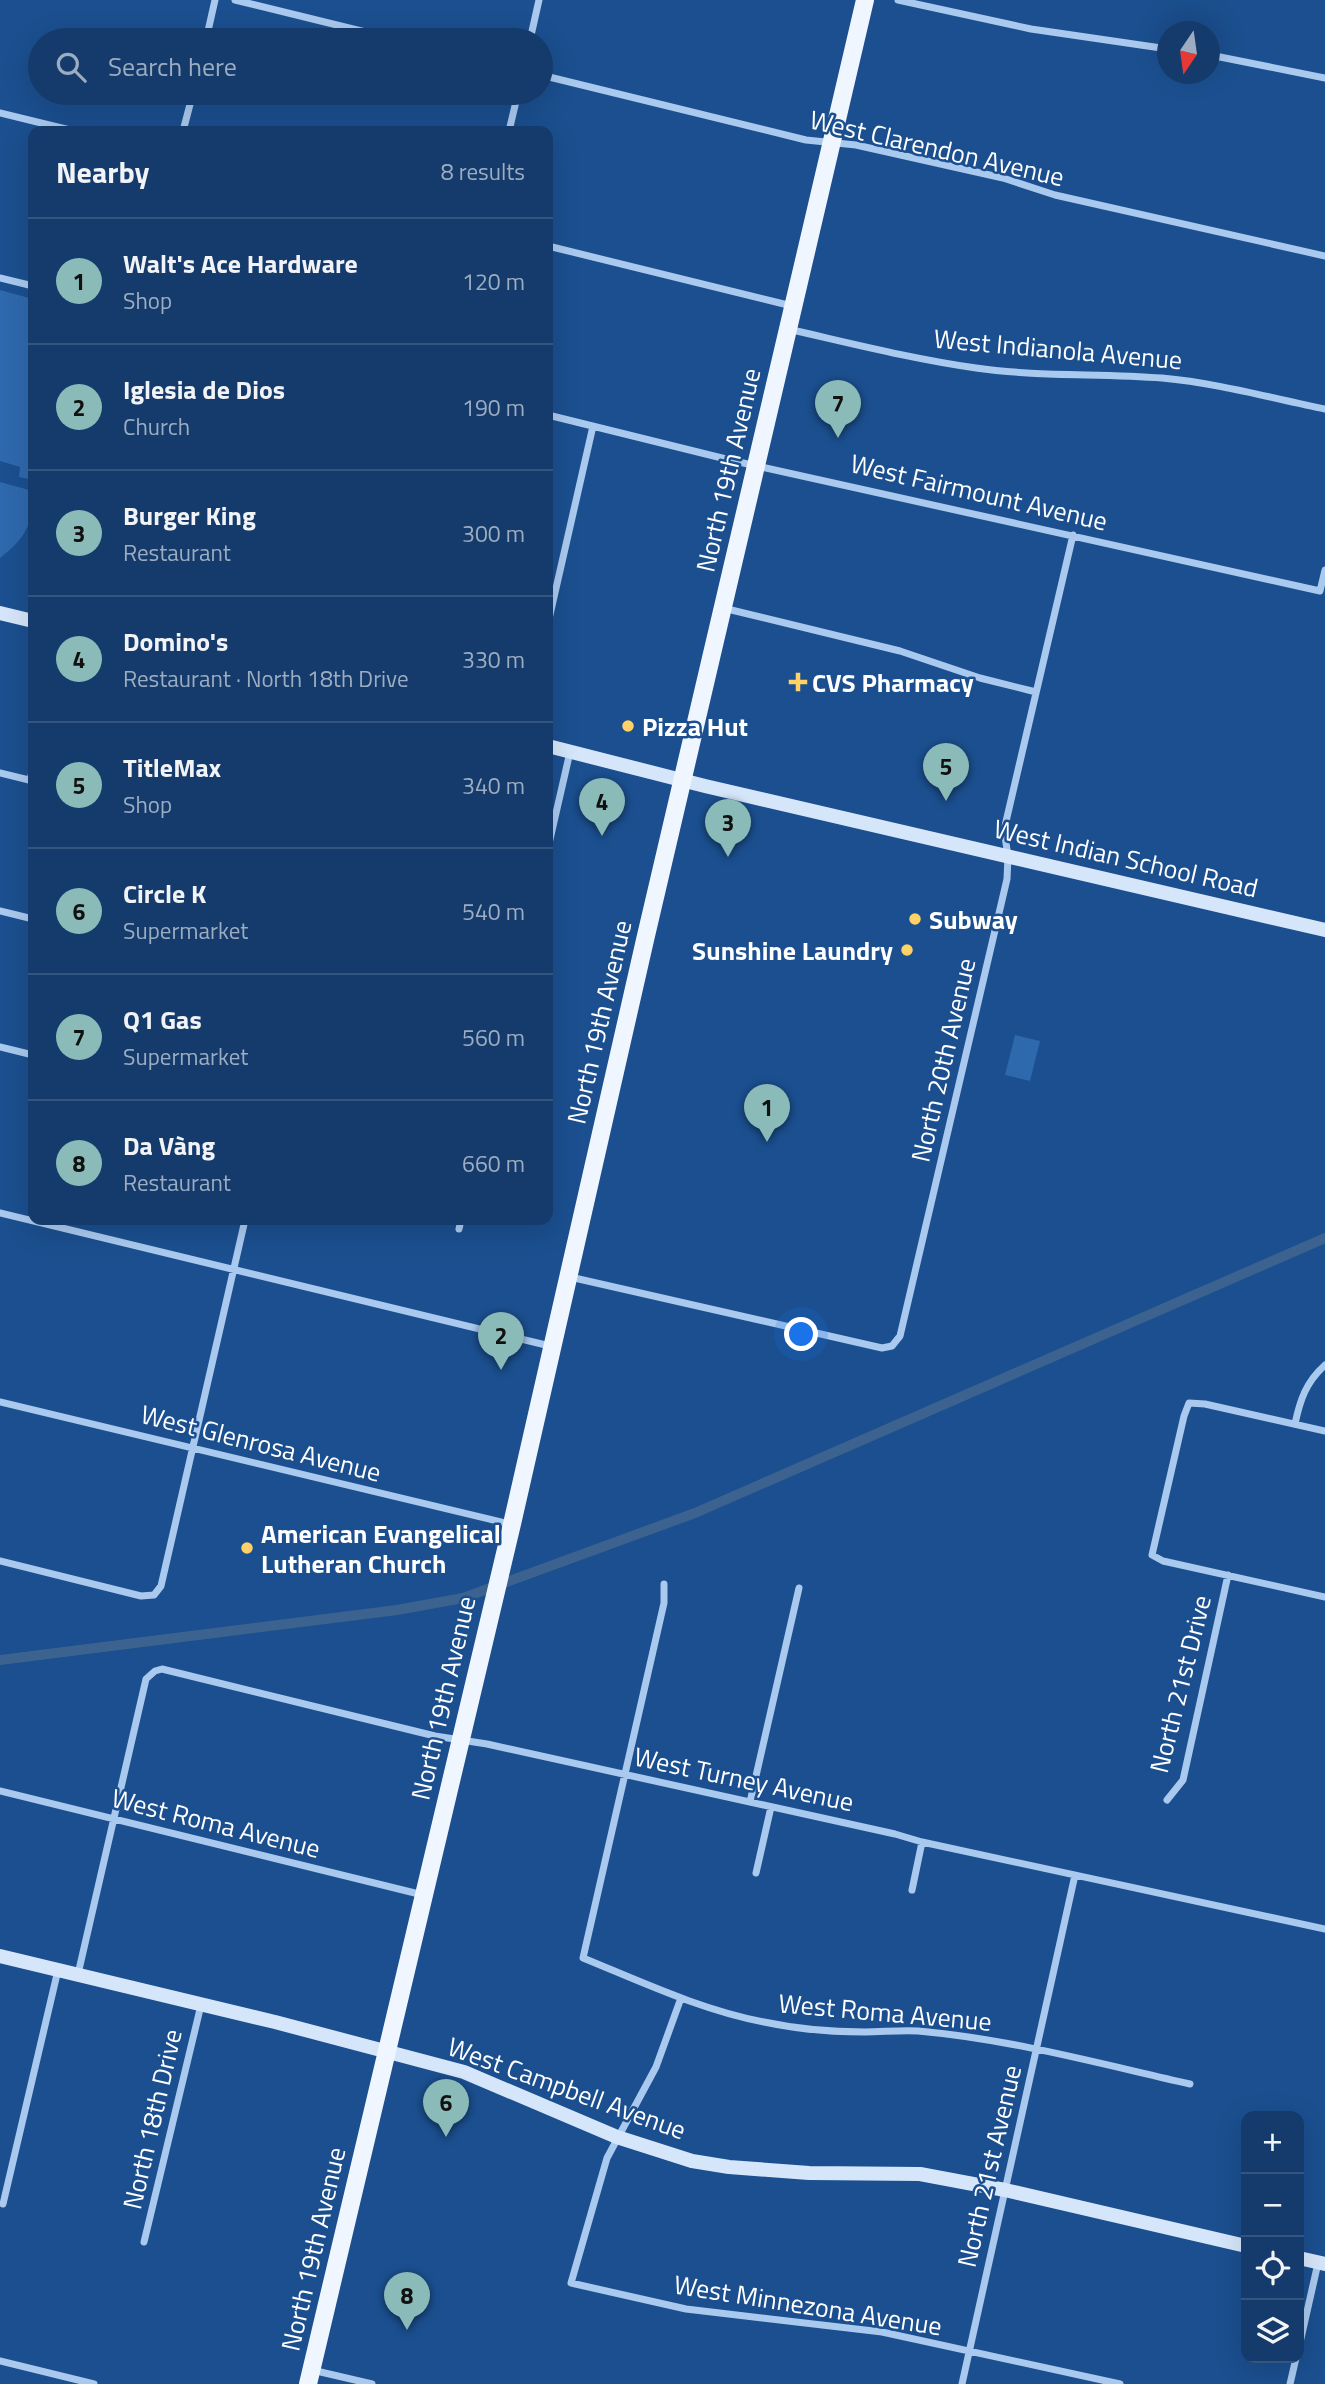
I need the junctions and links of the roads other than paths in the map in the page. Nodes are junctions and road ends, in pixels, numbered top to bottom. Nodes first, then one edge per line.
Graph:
1 (215, 0) edge
2 (235, 0) edge
3 (539, 0) edge
4 (865, 0) edge
5 (898, 0) edge
6 (209, 28) edge
7 (349, 28) edge
8 (533, 28) edge
9 (1157, 48) edge
10 (1220, 57) edge
11 (553, 78) edge
12 (1325, 78) edge
13 (190, 105) edge
14 (515, 105) edge
15 (0, 113) edge
16 (53, 126) edge
17 (184, 126) edge
18 (510, 126) edge
19 (831, 143) junction
20 (553, 247) edge
21 (1325, 256) edge
22 (0, 278) edge
23 (28, 285) edge
24 (793, 306) junction
25 (788, 328) junction
26 (1325, 409) edge
27 (553, 416) edge
28 (593, 426) junction
29 (756, 465) junction
30 (1073, 535) junction
31 (1325, 570) edge
32 (553, 601) edge
33 (722, 608) junction
34 (0, 613) edge
35 (28, 620) edge
36 (1036, 692) junction
37 (553, 747) edge
38 (570, 752) junction
39 (0, 773) edge
40 (28, 779) edge
41 (682, 780) junction
42 (553, 826) edge
43 (1008, 856) junction
44 (0, 911) edge
45 (28, 918) edge
46 (1325, 930) edge
47 (0, 1047) edge
48 (28, 1054) edge
49 (0, 1213) edge
50 (28, 1220) edge
51 (50, 1225) edge
52 (244, 1225) edge
53 (460, 1225) edge
54 (459, 1228) dead end
55 (234, 1269) junction
56 (567, 1276) junction
57 (551, 1346) junction
58 (1325, 1366) edge
59 (0, 1402) edge
60 (1295, 1424) junction
61 (1325, 1431) edge
62 (193, 1448) junction
63 (512, 1524) junction
64 (0, 1561) edge
65 (1228, 1576) junction
66 (664, 1584) dead end
67 (799, 1588) dead end
68 (1325, 1597) edge
69 (460, 1740) junction
70 (625, 1775) junction
71 (0, 1791) edge
72 (1167, 1800) dead end
73 (750, 1802) junction
74 (771, 1807) junction
75 (114, 1819) junction
76 (922, 1842) junction
77 (756, 1873) dead end
78 (1074, 1875) junction
79 (912, 1890) dead end
80 (423, 1895) junction
81 (1325, 1929) edge
82 (0, 1956) edge
83 (58, 1969) junction
84 (78, 1975) junction
85 (681, 1998) junction
86 (201, 2005) junction
87 (1037, 2049) junction
88 (387, 2052) junction
89 (1191, 2084) dead end
90 (617, 2137) junction
91 (1005, 2190) junction
92 (3, 2204) dead end
93 (144, 2242) dead end
94 (1241, 2245) edge
95 (1321, 2263) edge
96 (1304, 2328) edge
97 (969, 2351) junction
98 (0, 2361) edge
99 (1295, 2363) edge
100 (310, 2377) edge
101 (94, 2384) edge
102 (372, 2384) edge
103 (962, 2384) edge
104 (1120, 2384) edge
105 (1290, 2384) edge

1 - 6 street
2 - 7 street
3 - 8 street
4 - 19 main road, North 19th Avenue
5 - 9 street
10 - 12 street
11 - 19 street, West Clarendon Avenue
13 - 17 street
14 - 18 street
15 - 16 street
19 - 21 street, West Clarendon Avenue
19 - 24 main road, North 19th Avenue
20 - 24 street
22 - 23 street
24 - 25 main road, North 19th Avenue
25 - 26 street, West Indianola Avenue
25 - 29 main road, North 19th Avenue
27 - 28 street, West Fairmount Avenue
28 - 29 street, West Fairmount Avenue
28 - 32 street
29 - 30 street, West Fairmount Avenue
29 - 33 main road, North 19th Avenue
30 - 31 street, West Fairmount Avenue
30 - 36 street, North 20th Avenue
33 - 36 street
33 - 41 main road, North 19th Avenue
34 - 35 street
36 - 43 street, North 20th Avenue
37 - 38 street, West Indian School Road
38 - 41 street, West Indian School Road
38 - 42 street
39 - 40 street
41 - 43 street, West Indian School Road
41 - 56 main road, North 19th Avenue
43 - 46 street, West Indian School Road
43 - 56 street, North 20th Avenue
44 - 45 street
47 - 48 street
49 - 50 street
51 - 55 street
52 - 55 street
53 - 54 street
55 - 57 street
55 - 62 street
56 - 57 main road, North 19th Avenue
57 - 63 main road, North 19th Avenue
58 - 60 street
59 - 62 street, West Glenrosa Avenue
60 - 61 street
60 - 65 street
62 - 63 street, West Glenrosa Avenue
62 - 64 street
63 - 69 main road, North 19th Avenue
65 - 68 street
65 - 72 street, North 21st Drive
66 - 70 street
67 - 73 street
69 - 70 street, West Turney Avenue
69 - 75 street, West Turney Avenue
69 - 80 main road, North 19th Avenue
70 - 73 street, West Turney Avenue
70 - 85 street, West Roma Avenue
71 - 75 street, West Roma Avenue
73 - 74 street, West Turney Avenue
74 - 76 street, West Turney Avenue
74 - 77 street
75 - 80 street, West Roma Avenue
75 - 84 street
76 - 78 street, West Turney Avenue
76 - 79 street
78 - 81 street, West Turney Avenue
78 - 87 street, North 21st Avenue
80 - 88 main road, North 19th Avenue
82 - 83 street, West Campbell Avenue
83 - 84 street, West Campbell Avenue
83 - 92 street
84 - 86 street, West Campbell Avenue
85 - 87 street, West Roma Avenue
85 - 90 street
86 - 88 street, West Campbell Avenue
86 - 93 street, North 18th Drive
87 - 89 street, West Roma Avenue
87 - 91 street, North 21st Avenue
88 - 90 street, West Campbell Avenue
88 - 100 main road, North 19th Avenue
90 - 91 street, West Campbell Avenue
90 - 97 street, West Minnezona Avenue
91 - 94 street, West Campbell Avenue
91 - 97 street, North 21st Avenue
95 - 96 street
97 - 103 street, North 21st Avenue
97 - 104 street, West Minnezona Avenue
98 - 101 street
99 - 105 street
100 - 102 street

